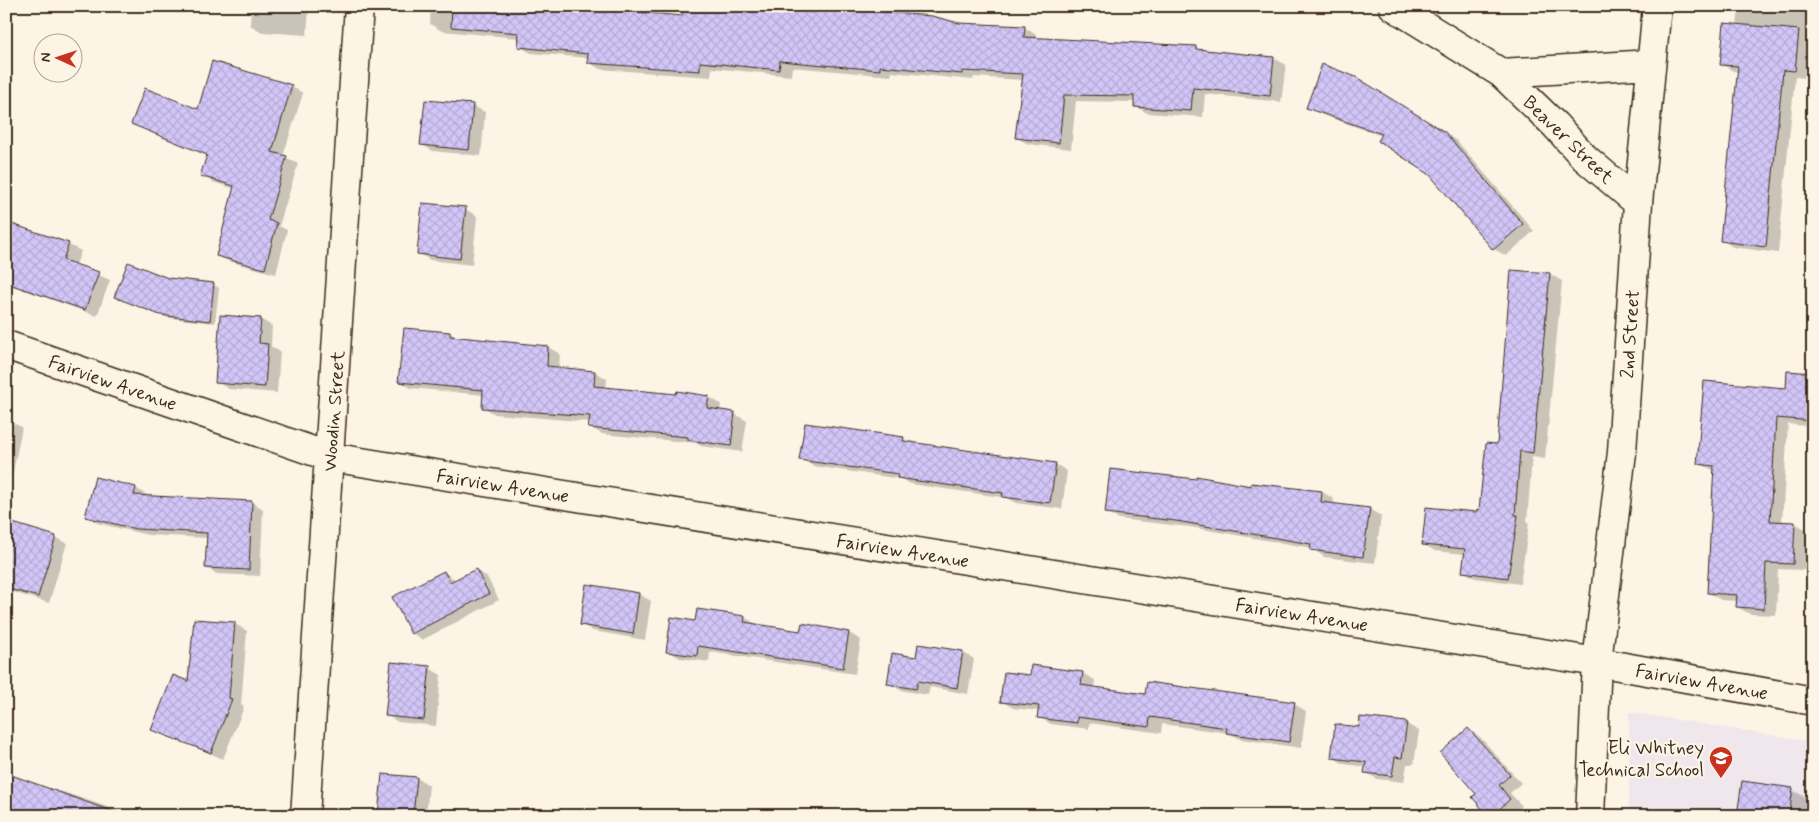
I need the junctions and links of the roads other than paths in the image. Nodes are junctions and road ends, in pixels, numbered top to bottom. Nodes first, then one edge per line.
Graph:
1 (359, 6) edge
2 (1393, 6) edge
3 (1656, 6) edge
4 (1651, 64) junction
5 (1501, 73) junction
6 (1638, 204) junction
7 (6, 345) edge
8 (330, 457) junction
9 (1597, 662) junction
10 (1813, 701) edge
11 (305, 816) edge
12 (1590, 816) edge

1 - 8 street, Woodin Street
2 - 5 street, Beaver Street
3 - 4 street, 2nd Street
4 - 5 street, Beaver Street
4 - 6 street, 2nd Street
5 - 6 street, Beaver Street
6 - 9 street, 2nd Street
7 - 8 street, Fairview Avenue
8 - 9 street, Fairview Avenue
8 - 11 street, Woodin Street
9 - 10 street, Fairview Avenue
9 - 12 street, 2nd Street

